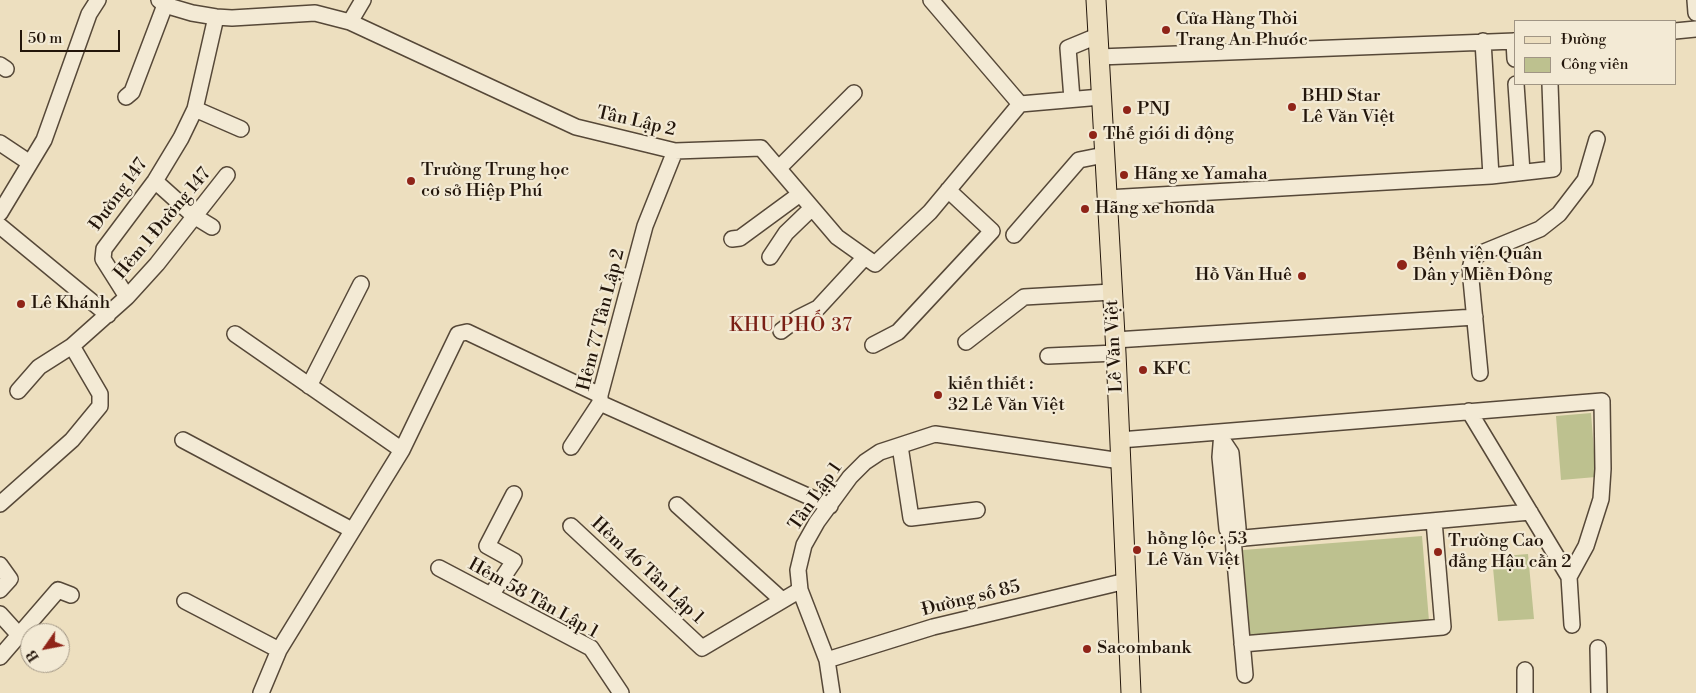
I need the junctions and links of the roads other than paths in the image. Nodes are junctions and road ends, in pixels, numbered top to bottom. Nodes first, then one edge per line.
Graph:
1 (98, 0) edge
2 (363, 0) edge
3 (931, 0) edge
4 (1096, 0) edge
5 (1695, 0) edge
6 (162, 2) edge
7 (1696, 13) edge
8 (216, 17) junction
9 (350, 22) junction
10 (1696, 29) edge
11 (1676, 31) edge
12 (1097, 36) junction
13 (1483, 41) junction
14 (1514, 41) edge
15 (1099, 57) junction
16 (1516, 85) edge
17 (1550, 85) edge
18 (854, 93) dead end
19 (126, 97) dead end
20 (1101, 97) junction
21 (1072, 99) junction
22 (1020, 104) junction
23 (195, 108) junction
24 (241, 129) dead end
25 (1597, 139) dead end
26 (0, 143) edge
27 (675, 151) junction
28 (1104, 155) junction
29 (30, 164) junction
30 (779, 168) junction
31 (1522, 172) junction
32 (227, 175) dead end
33 (1491, 176) junction
34 (155, 181) junction
35 (948, 190) junction
36 (800, 194) junction
37 (1107, 198) junction
38 (812, 208) junction
39 (0, 213) edge
40 (194, 216) junction
41 (0, 226) edge
42 (212, 227) dead end
43 (1014, 235) dead end
44 (732, 239) dead end
45 (770, 257) dead end
46 (865, 257) junction
47 (360, 284) dead end
48 (1112, 292) junction
49 (126, 296) junction
50 (108, 316) junction
51 (1475, 317) junction
52 (781, 331) dead end
53 (234, 334) dead end
54 (966, 342) dead end
55 (873, 345) dead end
56 (72, 346) junction
57 (1116, 347) junction
58 (1048, 356) dead end
59 (1480, 373) dead end
60 (308, 386) junction
61 (18, 391) dead end
62 (600, 399) junction
63 (1469, 412) junction
64 (1222, 437) junction
65 (183, 440) dead end
66 (1120, 440) junction
67 (900, 446) junction
68 (571, 447) dead end
69 (402, 450) junction
70 (1121, 461) junction
71 (514, 494) dead end
72 (0, 504) edge
73 (677, 506) dead end
74 (830, 506) junction
75 (977, 510) dead end
76 (1530, 512) junction
77 (1434, 521) junction
78 (571, 526) dead end
79 (352, 530) junction
80 (1233, 540) junction
81 (0, 565) edge
82 (439, 568) dead end
83 (1569, 577) junction
84 (1126, 581) junction
85 (0, 590) edge
86 (800, 590) junction
87 (71, 595) dead end
88 (491, 595) junction
89 (782, 600) junction
90 (185, 601) dead end
91 (0, 614) edge
92 (1572, 625) dead end
93 (19, 636) junction
94 (1242, 644) junction
95 (1598, 648) dead end
96 (279, 650) junction
97 (0, 657) edge
98 (827, 660) junction
99 (1524, 670) dead end
100 (1245, 675) dead end
101 (260, 693) edge
102 (621, 693) edge
103 (832, 693) edge
104 (1131, 693) edge
105 (1525, 693) edge
106 (1600, 693) edge

1 - 29 street
2 - 9 street
3 - 22 street
4 - 12 main road, Lê Văn Việt
5 - 7 street
6 - 8 street, Tân Lập 2
6 - 19 street
8 - 9 street, Tân Lập 2
8 - 23 street, Đường 147
9 - 27 street, Tân Lập 2
10 - 11 street
12 - 15 main road, Lê Văn Việt
12 - 21 street
13 - 14 street
13 - 15 street
13 - 33 street
15 - 20 main road, Lê Văn Việt
16 - 31 street
17 - 31 street
18 - 30 street
20 - 21 street
20 - 28 main road, Lê Văn Việt
21 - 22 street
22 - 35 street
23 - 24 street
23 - 34 street, Đường 147
25 - 51 street
26 - 29 street
27 - 30 street, Tân Lập 2
27 - 62 street, Hẻm 77 Tân Lập 2
28 - 37 main road, Lê Văn Việt
28 - 43 street
29 - 39 street
30 - 36 street, Tân Lập 2
31 - 33 street
32 - 40 street, Hẻm 1 Đường 147
33 - 37 street
34 - 40 street
34 - 49 street, Đường 147
35 - 46 street
35 - 55 street
36 - 38 street, Tân Lập 2
36 - 44 street
37 - 48 main road, Lê Văn Việt
38 - 45 street
38 - 46 street, Tân Lập 2
40 - 42 street
40 - 49 street, Hẻm 1 Đường 147
41 - 50 street
46 - 52 street
47 - 60 street
48 - 54 street
48 - 57 main road, Lê Văn Việt
49 - 50 street
50 - 56 street
51 - 57 street
51 - 59 street
53 - 60 street
56 - 61 street
56 - 72 street
57 - 58 street
57 - 66 main road, Lê Văn Việt
60 - 69 street
62 - 68 street
62 - 69 street
62 - 74 street, Hẻm 77 Tân Lập 2
63 - 64 street
63 - 76 street
63 - 83 street
64 - 66 street
64 - 80 street
65 - 79 street
66 - 70 main road, Lê Văn Việt
67 - 70 street, Tân Lập 1
67 - 74 street, Tân Lập 1
67 - 75 street
69 - 79 street
70 - 84 main road, Lê Văn Việt
71 - 88 street
73 - 89 street
74 - 86 street, Tân Lập 1
76 - 77 street
76 - 83 street
77 - 80 street
77 - 94 street
78 - 89 street, Hẻm 46 Tân Lập 1
79 - 96 street
80 - 94 street
81 - 85 street
82 - 88 street, Hẻm 58 Tân Lập 1
83 - 92 street
84 - 98 street, Đường số 85
84 - 104 main road, Lê Văn Việt
86 - 89 street, Hẻm 46 Tân Lập 1
86 - 98 street, Tân Lập 1
87 - 93 street
88 - 102 street, Hẻm 58 Tân Lập 1
90 - 96 street
91 - 93 street
93 - 97 street
94 - 100 street
95 - 106 street
96 - 101 street
98 - 103 street, Tân Lập 1
99 - 105 street

